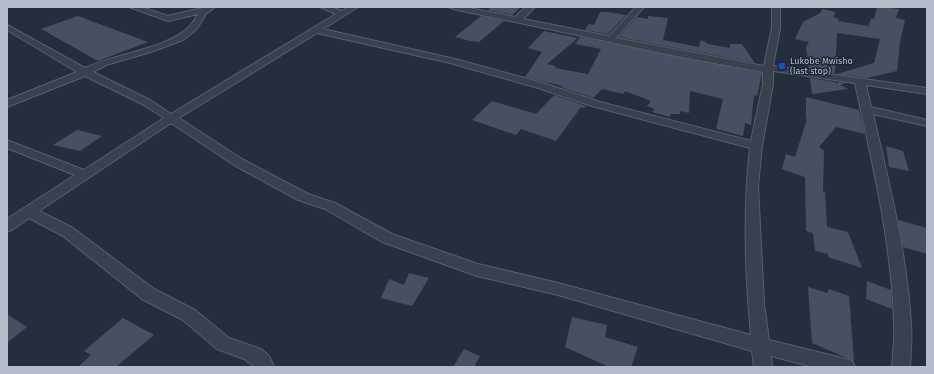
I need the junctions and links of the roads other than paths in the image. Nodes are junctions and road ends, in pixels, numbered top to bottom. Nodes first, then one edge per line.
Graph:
1 (133, 7) edge
2 (324, 7) edge
3 (354, 7) edge
4 (453, 7) edge
5 (531, 7) edge
6 (640, 7) edge
7 (776, 7) edge
8 (209, 8) edge
9 (342, 14) junction
10 (174, 19) junction
11 (518, 19) junction
12 (196, 24) junction
13 (7, 27) edge
14 (315, 30) junction
15 (611, 40) junction
16 (769, 69) junction
17 (85, 72) junction
18 (860, 81) junction
19 (927, 91) edge
20 (7, 104) edge
21 (867, 109) junction
22 (172, 118) junction
23 (927, 123) edge
24 (7, 144) edge
25 (756, 146) junction
26 (86, 176) junction
27 (29, 212) junction
28 (7, 226) edge
29 (762, 346) junction
30 (265, 367) edge
31 (764, 367) edge
32 (846, 367) edge
33 (902, 367) edge

1 - 10 street
2 - 9 street
3 - 9 street
4 - 11 street
5 - 11 street
6 - 15 street
7 - 16 street
8 - 10 street
8 - 12 street
9 - 14 street
10 - 12 street
11 - 15 street
12 - 17 street
13 - 17 street
14 - 22 street
14 - 25 street
15 - 16 street
16 - 18 street
16 - 25 street
17 - 20 street
17 - 22 street
18 - 19 street
18 - 21 street
21 - 23 street
21 - 33 street
22 - 26 street
22 - 29 street
24 - 26 street
25 - 29 street
26 - 27 street
27 - 28 street
27 - 30 street
29 - 31 street
29 - 32 street

